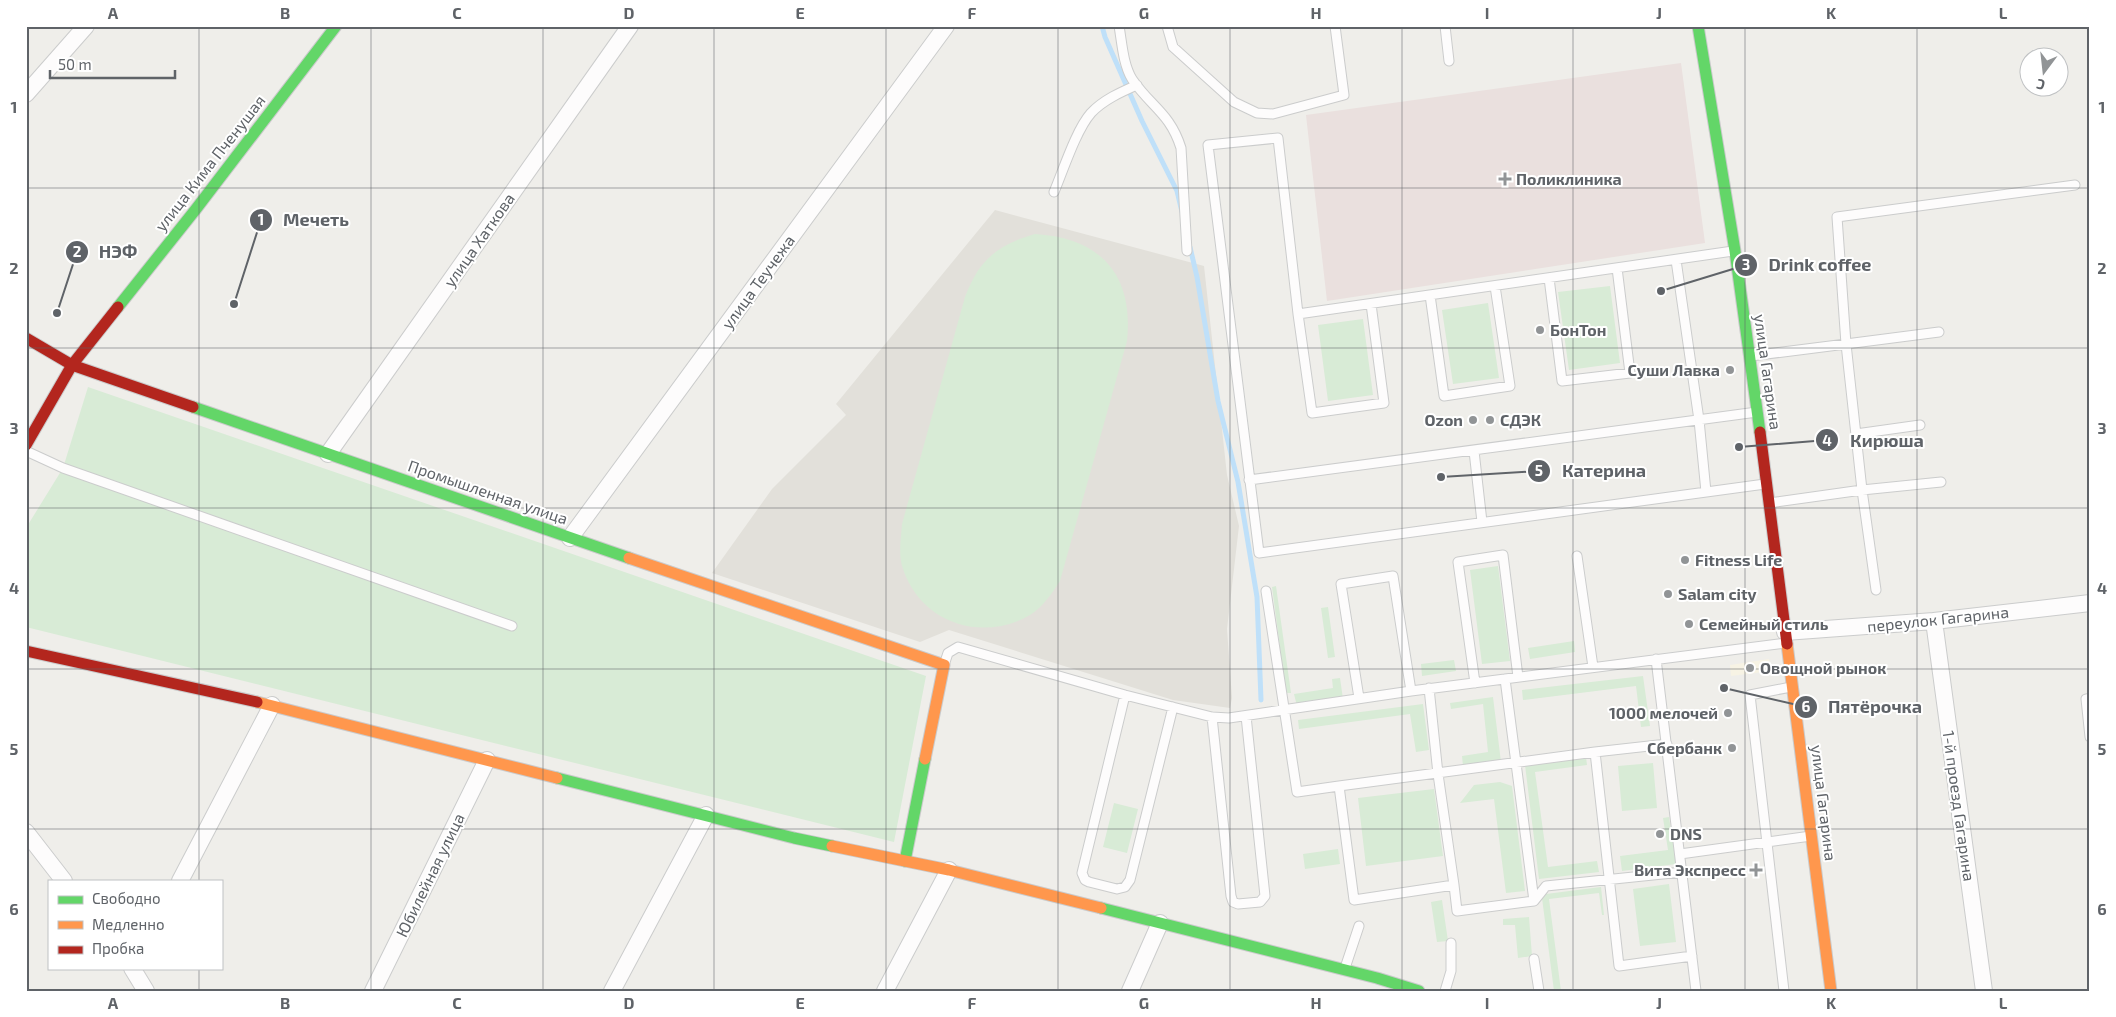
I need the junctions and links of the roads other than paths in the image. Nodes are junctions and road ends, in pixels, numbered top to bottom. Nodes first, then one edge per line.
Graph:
1 (86, 26) edge
2 (336, 26) edge
3 (630, 26) edge
4 (946, 26) edge
5 (1119, 26) edge
6 (1167, 26) edge
7 (1335, 26) edge
8 (1445, 26) edge
9 (1698, 26) edge
10 (1449, 61) dead end
11 (1137, 85) junction
12 (26, 94) edge
13 (2075, 185) dead end
14 (1054, 192) dead end
15 (1187, 251) dead end
16 (1735, 251) junction
17 (1676, 260) junction
18 (1617, 268) junction
19 (1549, 278) junction
20 (1495, 286) junction
21 (1430, 296) junction
22 (1371, 304) junction
23 (1298, 314) junction
24 (1939, 332) dead end
25 (26, 338) edge
26 (1846, 344) junction
27 (1750, 356) junction
28 (72, 364) junction
29 (1757, 412) junction
30 (1699, 420) junction
31 (1920, 425) dead end
32 (1856, 434) junction
33 (26, 445) edge
34 (26, 451) edge
35 (1474, 451) junction
36 (328, 454) junction
37 (1249, 480) junction
38 (1942, 482) dead end
39 (1767, 484) junction
40 (1862, 490) junction
41 (1706, 492) junction
42 (1769, 503) junction
43 (1482, 522) junction
44 (570, 538) junction
45 (1576, 556) dead end
46 (1876, 590) dead end
47 (1266, 591) dead end
48 (2090, 603) edge
49 (1934, 621) junction
50 (512, 626) dead end
51 (1785, 638) junction
52 (26, 651) edge
53 (1656, 659) junction
54 (944, 665) junction
55 (1593, 668) junction
56 (1518, 677) junction
57 (1505, 679) junction
58 (1475, 683) junction
59 (1793, 686) junction
60 (1429, 688) junction
61 (1411, 691) junction
62 (1125, 695) junction
63 (1359, 698) junction
64 (2090, 698) edge
65 (272, 705) junction
66 (1173, 707) junction
67 (1284, 710) junction
68 (1246, 716) junction
69 (1212, 717) junction
70 (2090, 737) edge
71 (1667, 744) junction
72 (1595, 752) junction
73 (487, 760) junction
74 (1515, 763) junction
75 (1438, 774) junction
76 (1339, 786) junction
77 (706, 815) junction
78 (26, 832) edge
79 (1812, 836) junction
80 (1766, 842) junction
81 (1680, 854) junction
82 (904, 861) junction
83 (949, 870) junction
84 (1682, 872) junction
85 (1609, 879) junction
86 (63, 880) edge
87 (181, 880) edge
88 (1454, 885) junction
89 (1534, 901) junction
90 (1160, 923) junction
91 (1359, 926) dead end
92 (1452, 943) dead end
93 (1692, 956) junction
94 (1534, 959) dead end
95 (134, 970) edge
96 (1345, 970) junction
97 (1374, 984) edge
98 (146, 991) edge
99 (373, 991) edge
100 (612, 991) edge
101 (885, 991) edge
102 (1130, 991) edge
103 (1419, 991) edge
104 (1445, 991) edge
105 (1539, 991) edge
106 (1696, 991) edge
107 (1784, 991) edge
108 (1831, 991) edge
109 (1984, 991) edge

1 - 12 street
2 - 28 street, улица Кима Пченушая
3 - 36 street, улица Хаткова
4 - 44 street, улица Теучежа
5 - 11 lane
6 - 7 lane
8 - 10 lane
9 - 16 street, улица Гагарина
11 - 14 lane
11 - 15 lane
13 - 26 lane
16 - 17 lane
16 - 27 street, улица Гагарина
17 - 18 lane
17 - 30 lane
18 - 19 lane
18 - 19 lane
19 - 20 lane
20 - 21 lane
20 - 21 lane
21 - 22 lane
22 - 23 lane
22 - 23 lane
23 - 37 lane
24 - 26 lane
25 - 28 street, Промышленная улица
26 - 27 lane
26 - 32 lane
27 - 29 street, улица Гагарина
28 - 33 street, улица Кима Пченушая
28 - 36 street, Промышленная улица
29 - 30 lane
29 - 39 street, улица Гагарина
30 - 35 lane
30 - 41 lane
31 - 32 lane
32 - 40 lane
34 - 50 lane
35 - 37 lane
35 - 43 lane
36 - 44 street, Промышленная улица
37 - 43 lane
38 - 40 lane
39 - 41 lane
39 - 42 street, улица Гагарина
40 - 42 lane
40 - 46 lane
41 - 43 lane
42 - 51 street, улица Гагарина
44 - 54 street, Промышленная улица
45 - 55 lane
47 - 67 lane
48 - 49 street, переулок Гагарина
49 - 51 street, переулок Гагарина
49 - 109 street, 1-й проезд Гагарина
51 - 53 lane
51 - 59 street, улица Гагарина
52 - 65 street
53 - 55 lane
53 - 71 lane
54 - 62 lane
54 - 82 street
55 - 56 lane
56 - 57 lane
56 - 58 lane
57 - 58 lane
57 - 74 lane
58 - 60 lane
59 - 79 street, улица Гагарина
59 - 80 lane
60 - 61 lane
60 - 75 lane
61 - 63 lane
61 - 63 lane
62 - 66 lane
62 - 66 lane
63 - 67 lane
64 - 70 lane
65 - 73 street
65 - 87 street
66 - 69 lane
67 - 68 lane
67 - 76 lane
68 - 69 lane
68 - 69 lane
71 - 72 lane
71 - 81 lane
72 - 74 lane
72 - 85 lane
73 - 77 street
73 - 99 street, Юбилейная улица
74 - 75 lane
74 - 89 lane
75 - 76 lane
75 - 88 lane
76 - 88 lane
77 - 82 street
77 - 100 street
78 - 86 street
79 - 80 lane
79 - 108 street, улица Гагарина
80 - 81 lane
80 - 107 lane
81 - 84 lane
82 - 83 street
83 - 90 street
83 - 101 street
84 - 85 lane
84 - 93 lane
85 - 89 lane
85 - 93 lane
88 - 89 lane
90 - 96 street
90 - 102 street
91 - 96 lane
92 - 104 lane
93 - 106 lane
94 - 105 lane
95 - 98 street
96 - 97 street
97 - 103 street

